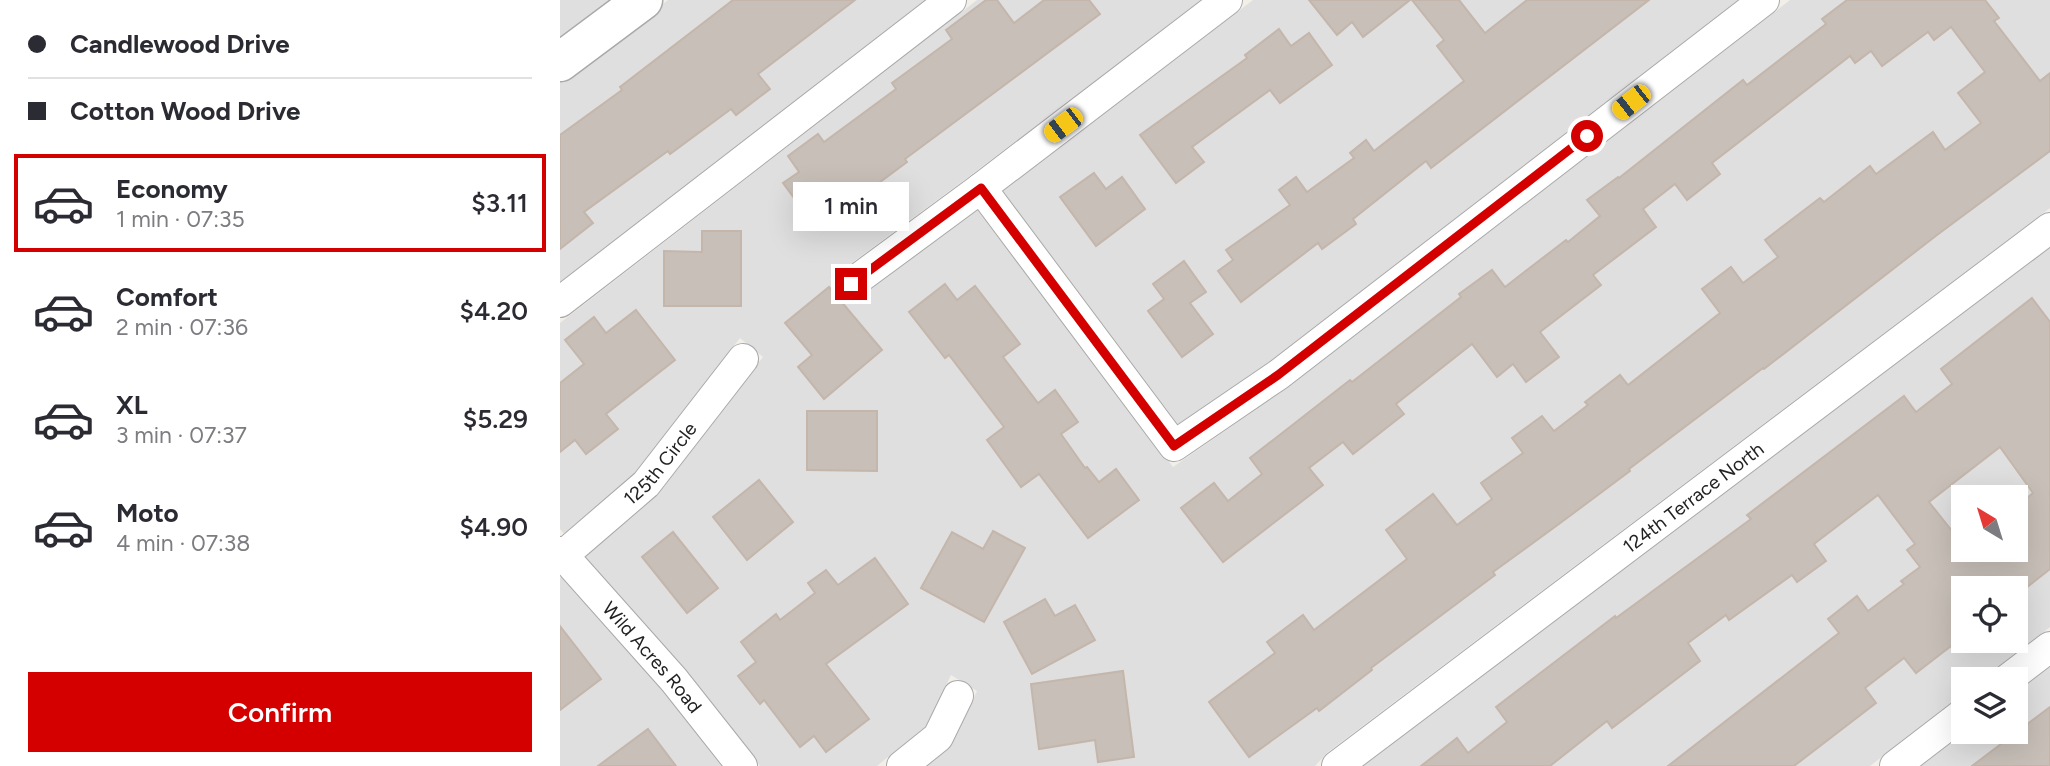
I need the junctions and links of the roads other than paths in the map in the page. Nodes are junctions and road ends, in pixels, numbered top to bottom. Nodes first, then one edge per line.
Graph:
1 (643, 0) edge
2 (951, 0) edge
3 (1227, 0) edge
4 (1764, 0) edge
5 (560, 62) edge
6 (981, 188) junction
7 (2050, 228) edge
8 (851, 284) dead end
9 (560, 302) edge
10 (743, 359) dead end
11 (561, 555) edge
12 (2050, 647) edge
13 (2024, 667) edge
14 (958, 695) dead end
15 (1951, 723) edge
16 (742, 766) edge
17 (902, 766) edge
18 (1337, 766) edge
19 (1895, 766) edge

1 - 5 street
2 - 9 street
3 - 6 street
4 - 6 street
6 - 8 street
7 - 18 street, 124th Terrace North
10 - 11 street, 125th Circle
11 - 16 street, Wild Acres Road
12 - 13 street
14 - 17 street
15 - 19 street

